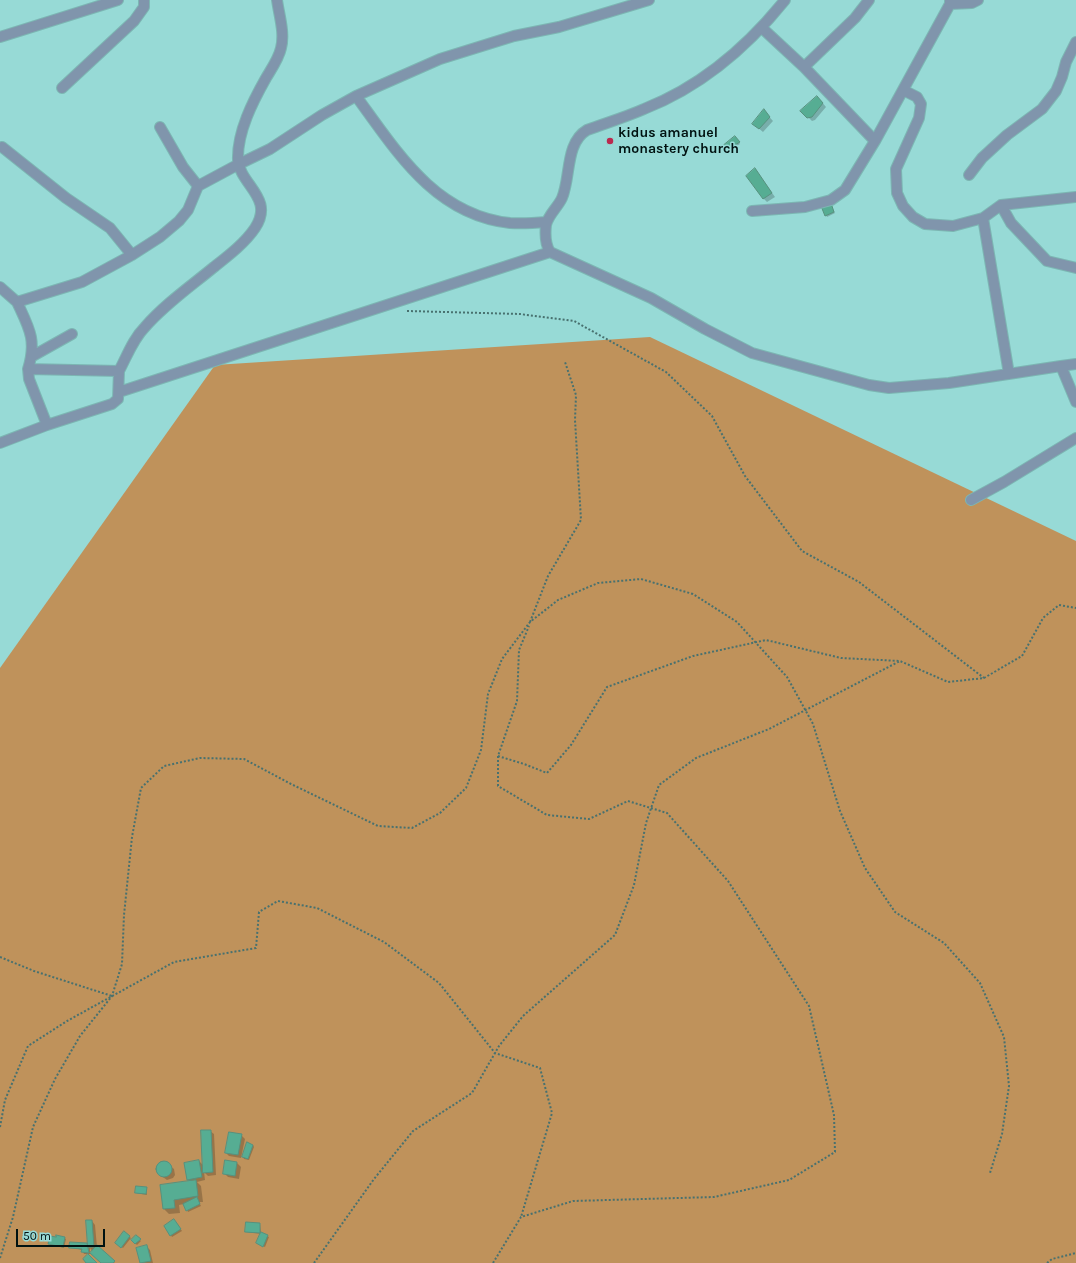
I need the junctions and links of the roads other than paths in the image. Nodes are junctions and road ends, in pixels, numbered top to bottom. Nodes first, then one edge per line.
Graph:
1 (118, 0) edge
2 (144, 0) edge
3 (277, 0) edge
4 (648, 0) edge
5 (785, 0) edge
6 (870, 0) edge
7 (978, 0) edge
8 (950, 2) edge
9 (627, 3) edge
10 (762, 28) junction
11 (0, 36) edge
12 (1076, 42) edge
13 (804, 67) junction
14 (62, 88) dead end
15 (903, 90) junction
16 (356, 96) junction
17 (160, 127) dead end
18 (875, 141) junction
19 (1, 147) edge
20 (239, 164) junction
21 (969, 175) dead end
22 (198, 186) junction
23 (1076, 197) edge
24 (1000, 205) junction
25 (752, 211) dead end
26 (983, 218) junction
27 (546, 232) junction
28 (550, 252) junction
29 (132, 255) junction
30 (1076, 268) edge
31 (0, 287) edge
32 (17, 302) junction
33 (72, 334) dead end
34 (32, 357) junction
35 (1076, 364) edge
36 (1061, 366) junction
37 (28, 369) junction
38 (119, 371) junction
39 (1009, 374) junction
40 (119, 392) junction
41 (1076, 402) edge
42 (47, 425) junction
43 (1076, 438) edge
44 (0, 443) edge
45 (971, 500) dead end

1 - 11 street
2 - 14 street
3 - 20 street
4 - 9 street
5 - 10 street
6 - 13 street
7 - 8 street
8 - 15 street
9 - 16 street
10 - 13 street
10 - 27 street
12 - 21 street
13 - 18 street
15 - 18 street
15 - 26 street
16 - 20 street
16 - 27 street
17 - 22 street
18 - 25 street
19 - 29 street
20 - 22 street
20 - 38 street
22 - 29 street
23 - 24 street
24 - 26 street
24 - 30 street
26 - 39 street
27 - 28 street
28 - 39 street
28 - 40 street
29 - 32 street
31 - 32 street
32 - 34 street
33 - 34 street
34 - 37 street
35 - 36 street
36 - 39 street
36 - 41 street
37 - 38 street
37 - 42 street
38 - 40 street
40 - 42 street
42 - 44 street
43 - 45 street

